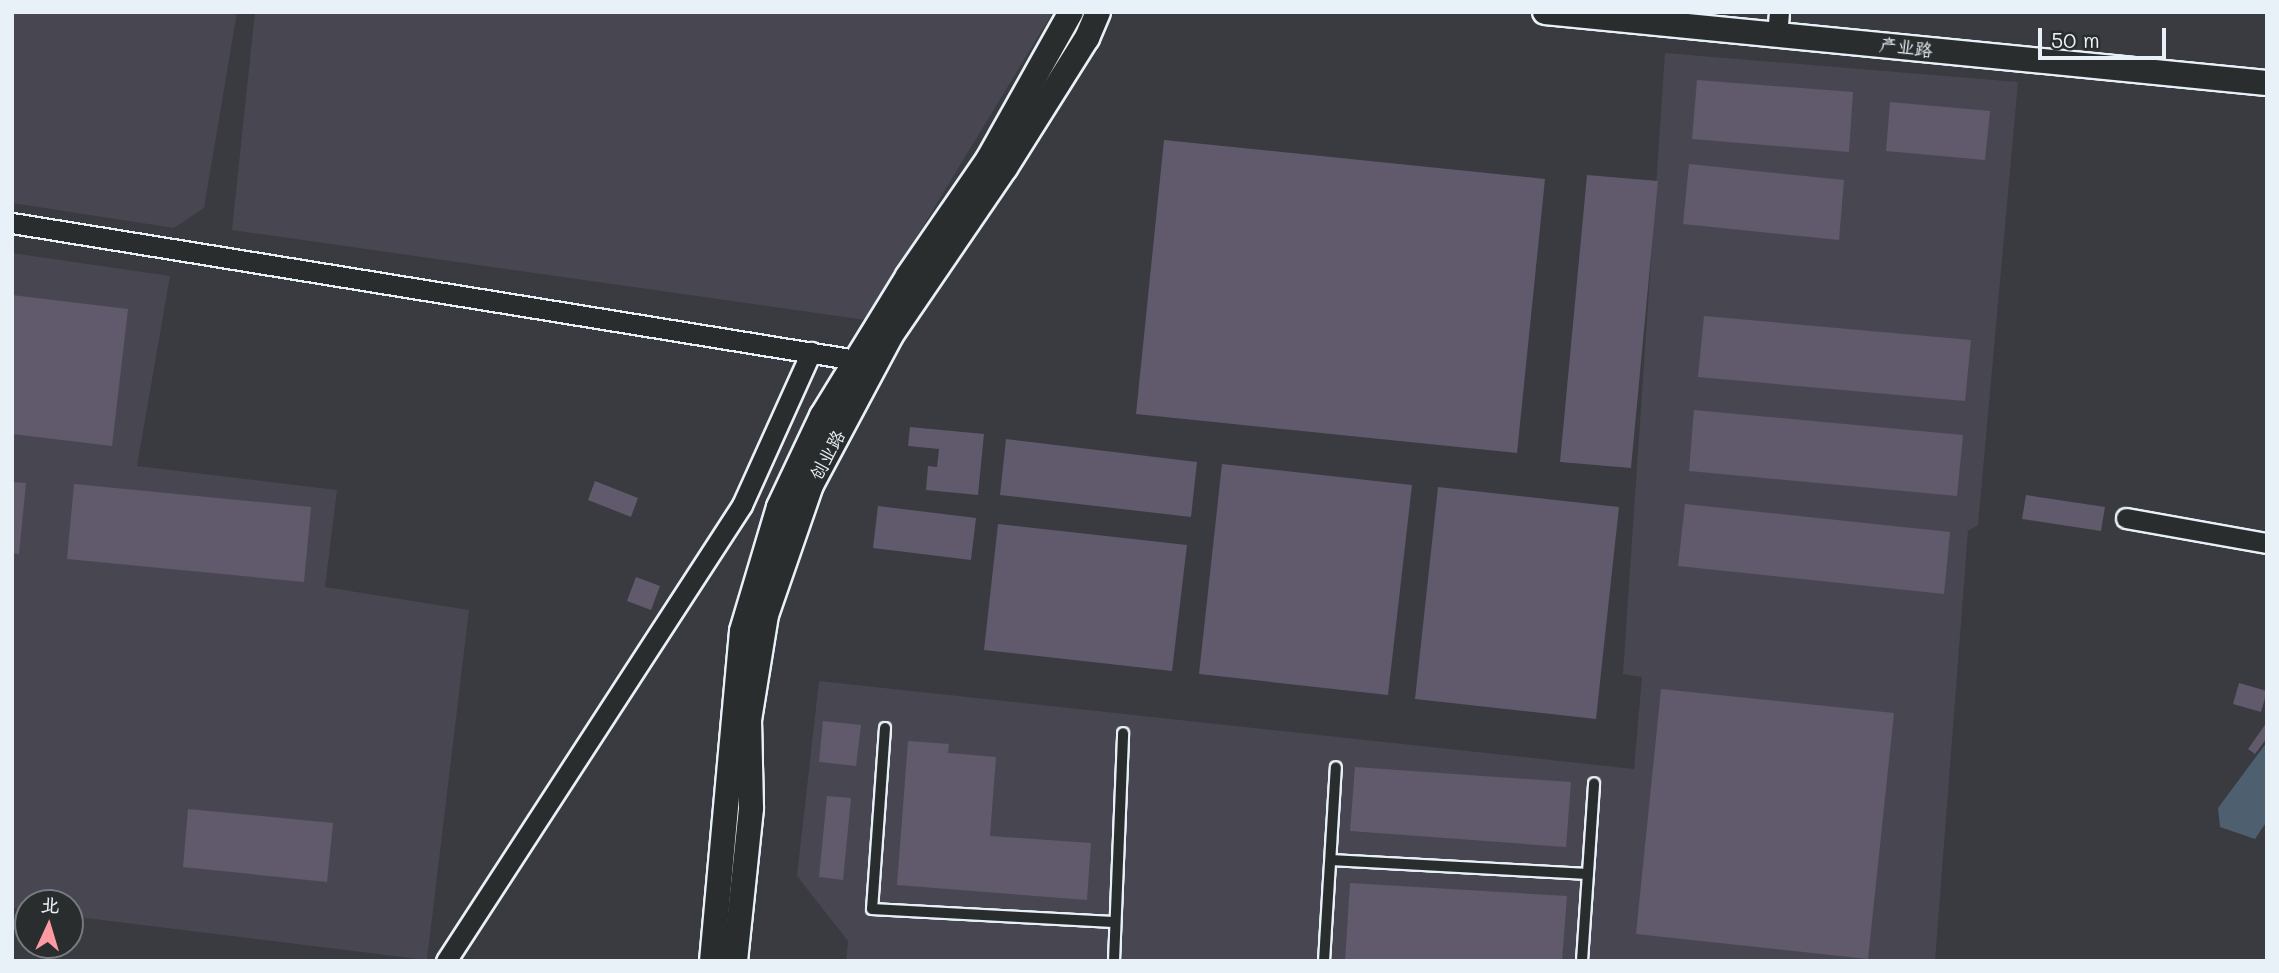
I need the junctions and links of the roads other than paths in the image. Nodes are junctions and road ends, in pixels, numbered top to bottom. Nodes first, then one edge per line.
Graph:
1 (1071, 12) edge
2 (1098, 12) edge
3 (1545, 12) edge
4 (1778, 24) edge
5 (2267, 83) edge
6 (12, 223) edge
7 (811, 352) junction
8 (856, 360) junction
9 (2126, 518) dead end
10 (2267, 542) edge
11 (885, 728) dead end
12 (1123, 733) dead end
13 (1336, 766) dead end
14 (1594, 783) dead end
15 (1331, 860) junction
16 (1588, 874) junction
17 (1113, 922) junction
18 (446, 961) edge
19 (712, 961) edge
20 (735, 961) edge
21 (1114, 961) edge
22 (1324, 961) edge
23 (1583, 961) edge

1 - 8 street, 创业路
2 - 20 street, 创业路
3 - 4 street, 产业路
4 - 5 street, 产业路
6 - 7 street
7 - 8 street
7 - 18 street
8 - 19 street, 创业路
9 - 10 street
11 - 17 lane
12 - 17 lane
13 - 15 lane
14 - 16 lane
15 - 16 lane
15 - 22 lane
16 - 23 lane
17 - 21 lane

